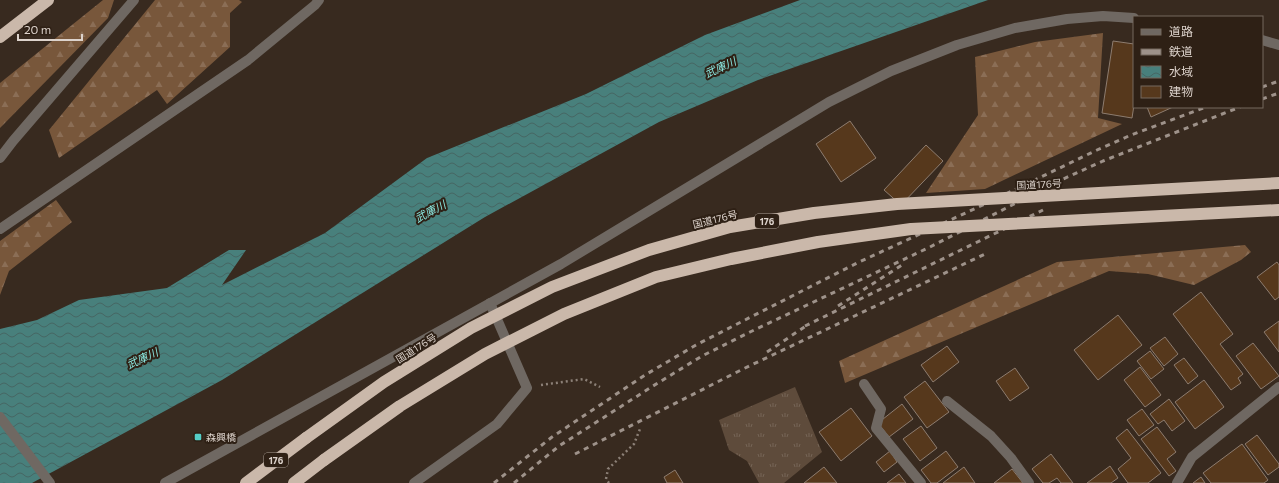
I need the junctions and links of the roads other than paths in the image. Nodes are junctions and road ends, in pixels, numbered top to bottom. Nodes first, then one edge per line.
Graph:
1 (48, 0) edge
2 (134, 0) edge
3 (319, 0) edge
4 (1133, 18) edge
5 (0, 37) edge
6 (1263, 40) edge
7 (1279, 45) edge
8 (0, 158) edge
9 (1279, 183) edge
10 (1279, 210) edge
11 (0, 229) edge
12 (490, 303) junction
13 (864, 384) dead end
14 (1279, 387) edge
15 (947, 401) dead end
16 (0, 417) edge
17 (50, 483) edge
18 (165, 483) edge
19 (246, 483) edge
20 (294, 483) edge
21 (414, 483) edge
22 (921, 483) edge
23 (1029, 483) edge
24 (1177, 483) edge

1 - 5 highway
2 - 8 street
3 - 11 street
4 - 12 street
6 - 7 street
9 - 19 highway, 国道176号 / 176, bridge
10 - 20 highway, bridge
12 - 18 street
12 - 21 street
13 - 22 street
14 - 24 street
15 - 23 street
16 - 17 street

